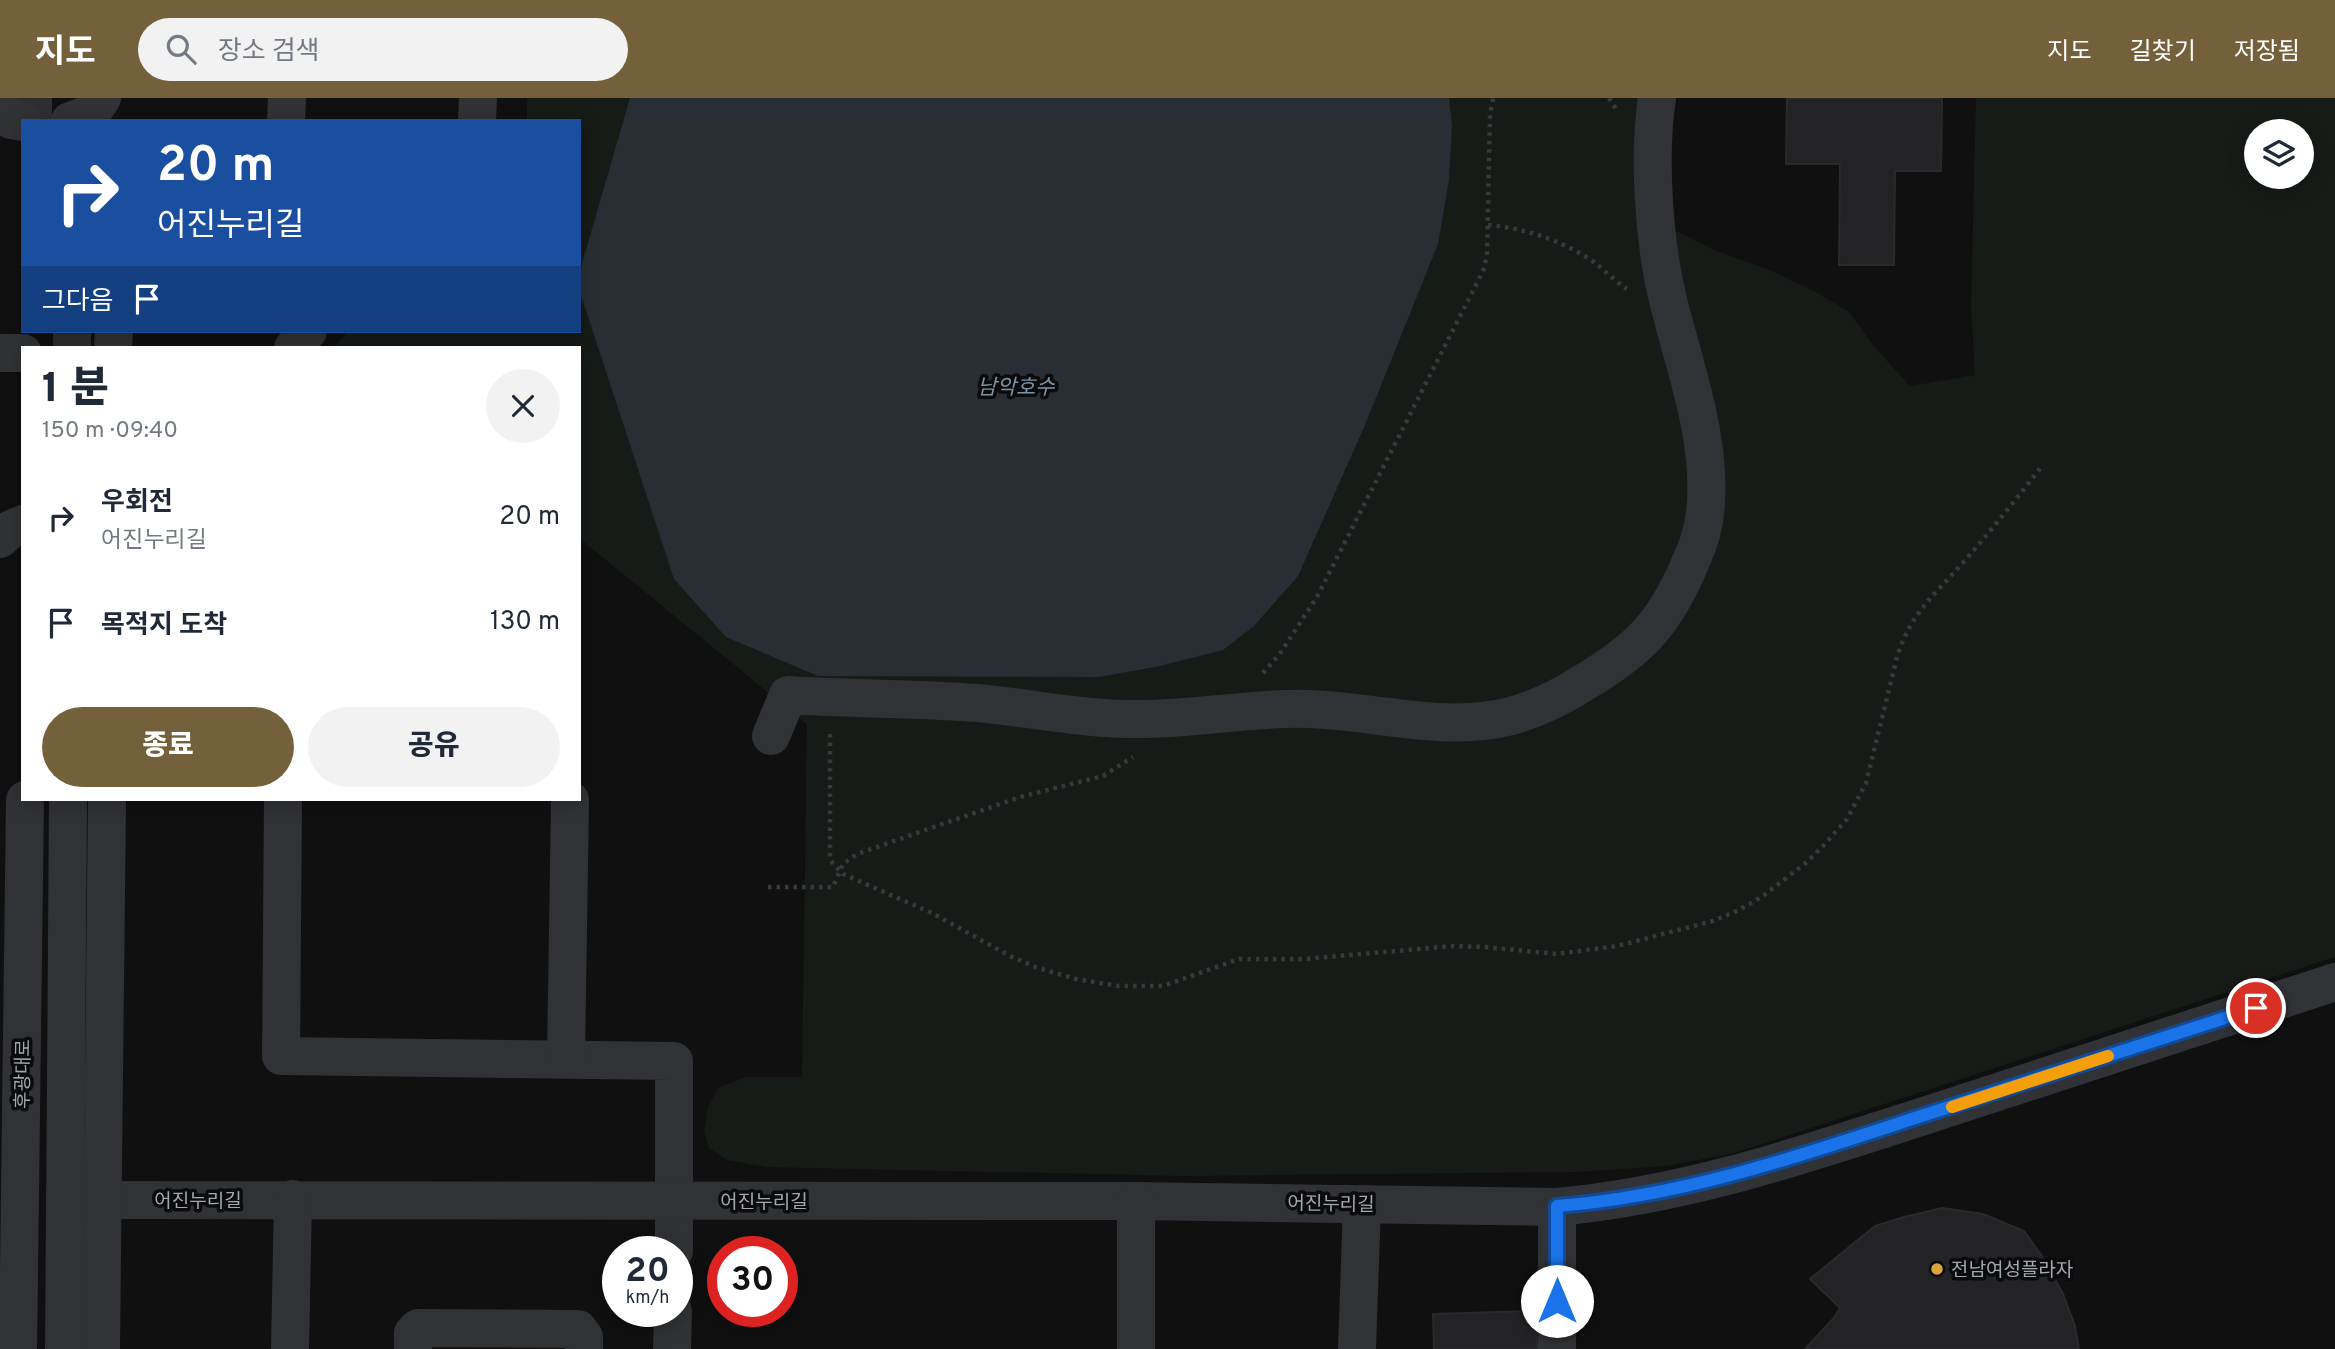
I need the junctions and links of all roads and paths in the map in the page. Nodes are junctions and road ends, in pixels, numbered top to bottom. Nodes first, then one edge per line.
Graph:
1 (102, 98) edge
2 (117, 98) edge
3 (287, 98) edge
4 (478, 98) edge
5 (1493, 98) edge
6 (1657, 98) edge
7 (0, 109) edge
8 (76, 119) edge
9 (116, 119) edge
10 (286, 119) edge
11 (477, 119) edge
12 (21, 122) edge
13 (1488, 225) junction
14 (1667, 294) junction
15 (0, 353) edge
16 (21, 353) edge
17 (2042, 466) dead end
18 (21, 525) edge
19 (0, 539) edge
20 (1258, 677) dead end
21 (830, 698) junction
22 (1175, 718) junction
23 (771, 736) dead end
24 (26, 801) edge
25 (68, 801) edge
26 (107, 801) edge
27 (283, 801) edge
28 (570, 801) edge
29 (840, 870) junction
30 (768, 887) dead end
31 (2335, 982) edge
32 (566, 1059) junction
33 (293, 1199) junction
34 (102, 1200) junction
35 (674, 1200) junction
36 (1136, 1201) junction
37 (1362, 1204) junction
38 (1557, 1206) junction
39 (674, 1236) edge
40 (673, 1327) edge
41 (496, 1339) edge
42 (19, 1349) edge
43 (64, 1349) edge
44 (101, 1349) edge
45 (290, 1349) edge
46 (413, 1349) edge
47 (584, 1349) edge
48 (672, 1349) edge
49 (1136, 1349) edge
50 (1357, 1349) edge
51 (1557, 1349) edge

1 - 8 street
2 - 9 street
3 - 10 street
4 - 11 street
5 - 13 path
6 - 14 street
7 - 12 street
13 - 14 path
13 - 20 path
14 - 22 street
15 - 16 street
17 - 29 path
18 - 19 street
21 - 22 street
21 - 23 street
21 - 29 path
22 - 29 path
24 - 42 street, 후광대로
25 - 43 street
26 - 34 street
27 - 32 street
28 - 32 street
29 - 30 path
31 - 38 street, 어진누리길
32 - 35 street
33 - 34 street, 어진누리길
33 - 35 street, 어진누리길
33 - 45 street
34 - 44 street
35 - 36 street, 어진누리길
35 - 39 street
36 - 37 street, 어진누리길
36 - 49 street
37 - 38 street, 어진누리길
37 - 50 street
38 - 51 street
40 - 48 street
41 - 46 street
41 - 47 street

